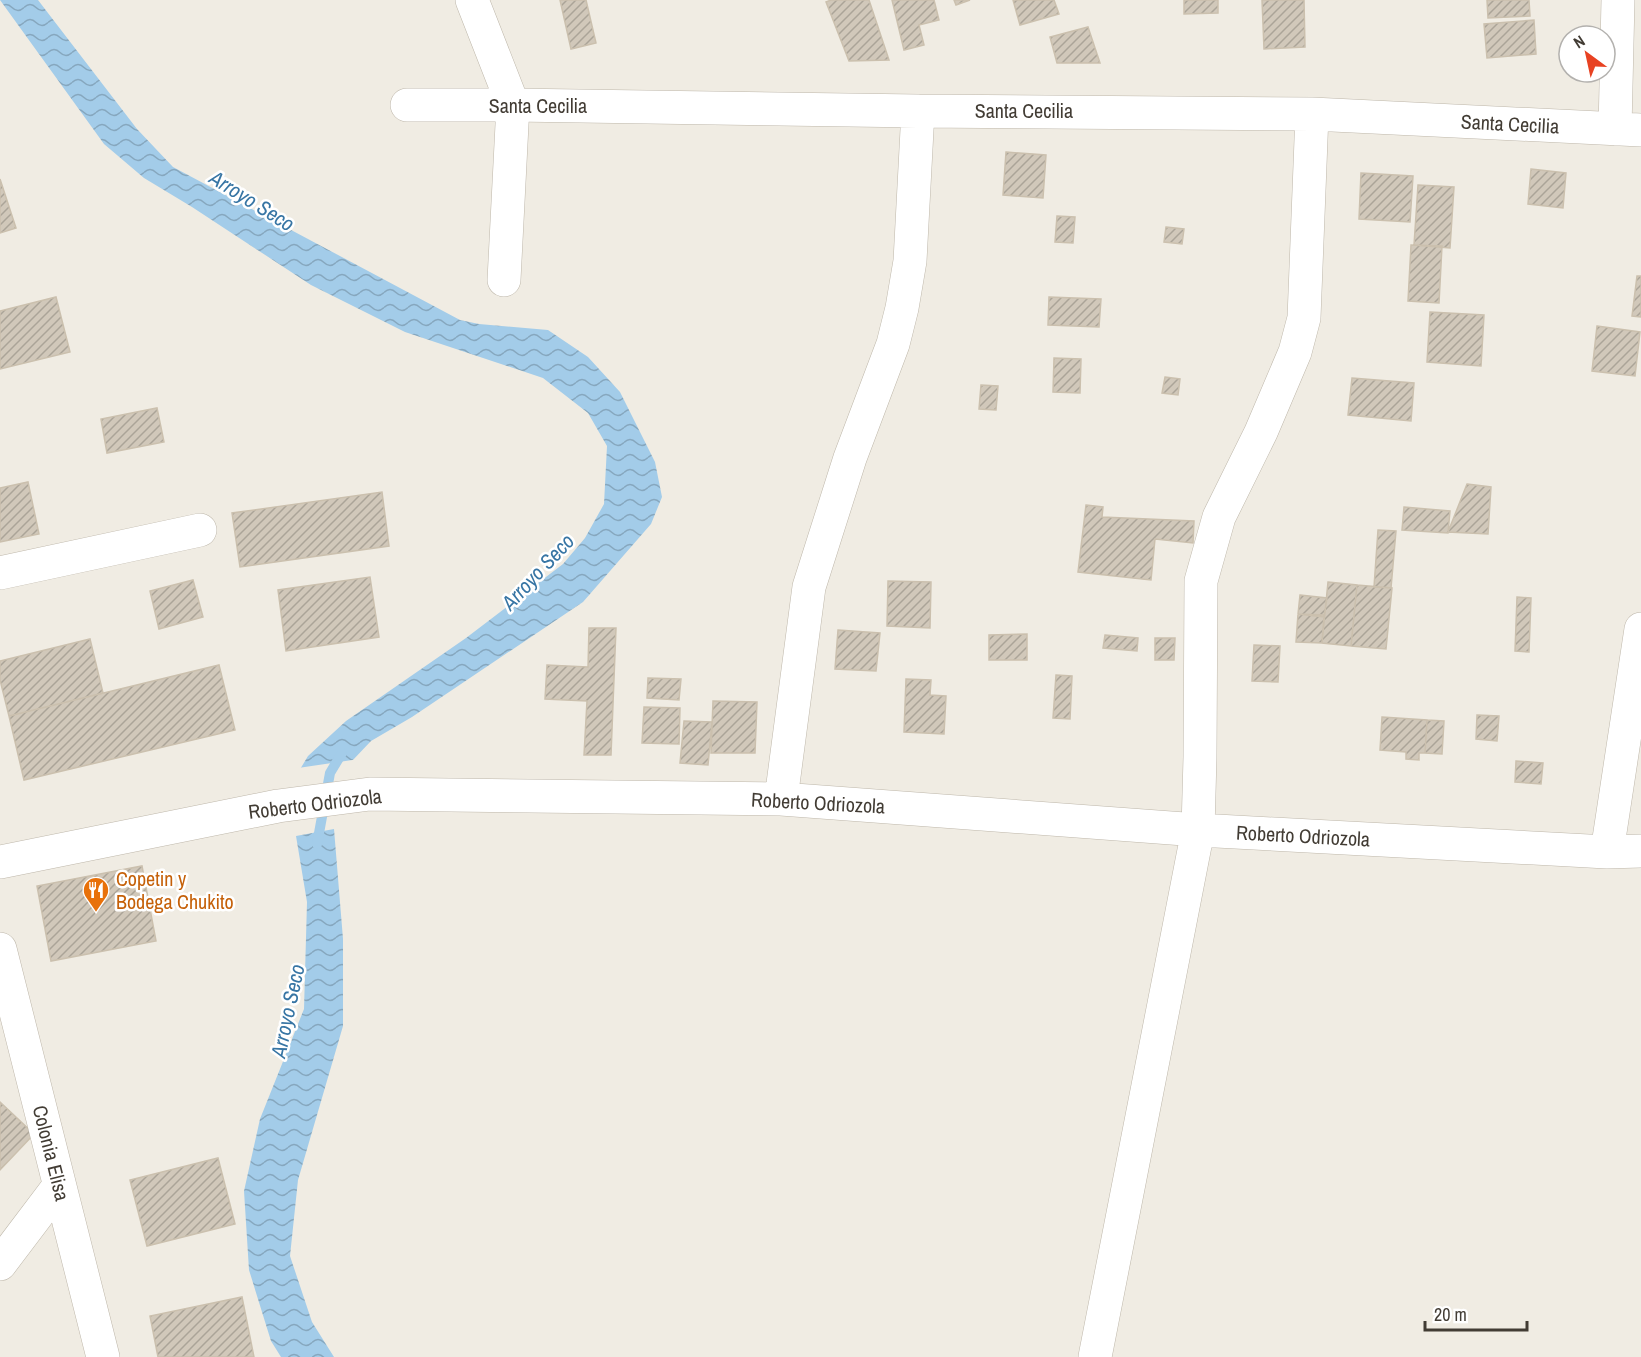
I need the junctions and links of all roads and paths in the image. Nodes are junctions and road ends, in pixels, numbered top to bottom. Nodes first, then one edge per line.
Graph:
1 (472, 0) edge
2 (1618, 0) edge
3 (407, 105) dead end
4 (513, 105) junction
5 (918, 111) junction
6 (1312, 114) junction
7 (1628, 130) edge
8 (504, 280) dead end
9 (200, 530) dead end
10 (0, 573) edge
11 (1641, 629) edge
12 (781, 799) junction
13 (1198, 830) junction
14 (1641, 851) edge
15 (1607, 852) junction
16 (0, 862) edge
17 (0, 949) edge
18 (59, 1186) junction
19 (0, 1264) edge
20 (103, 1357) edge
21 (1095, 1357) edge

1 - 4 street
2 - 7 street
3 - 4 street, Santa Cecilia
4 - 5 street, Santa Cecilia
4 - 8 street
5 - 6 street, Santa Cecilia
5 - 12 street
6 - 7 street, Santa Cecilia
6 - 13 street
9 - 10 street
11 - 15 street
12 - 13 street, Roberto Odriozola
12 - 16 street, Roberto Odriozola
13 - 15 street, Roberto Odriozola
13 - 21 street
14 - 15 street, Roberto Odriozola
17 - 18 street, Colonia Elisa
18 - 19 street
18 - 20 street, Colonia Elisa

